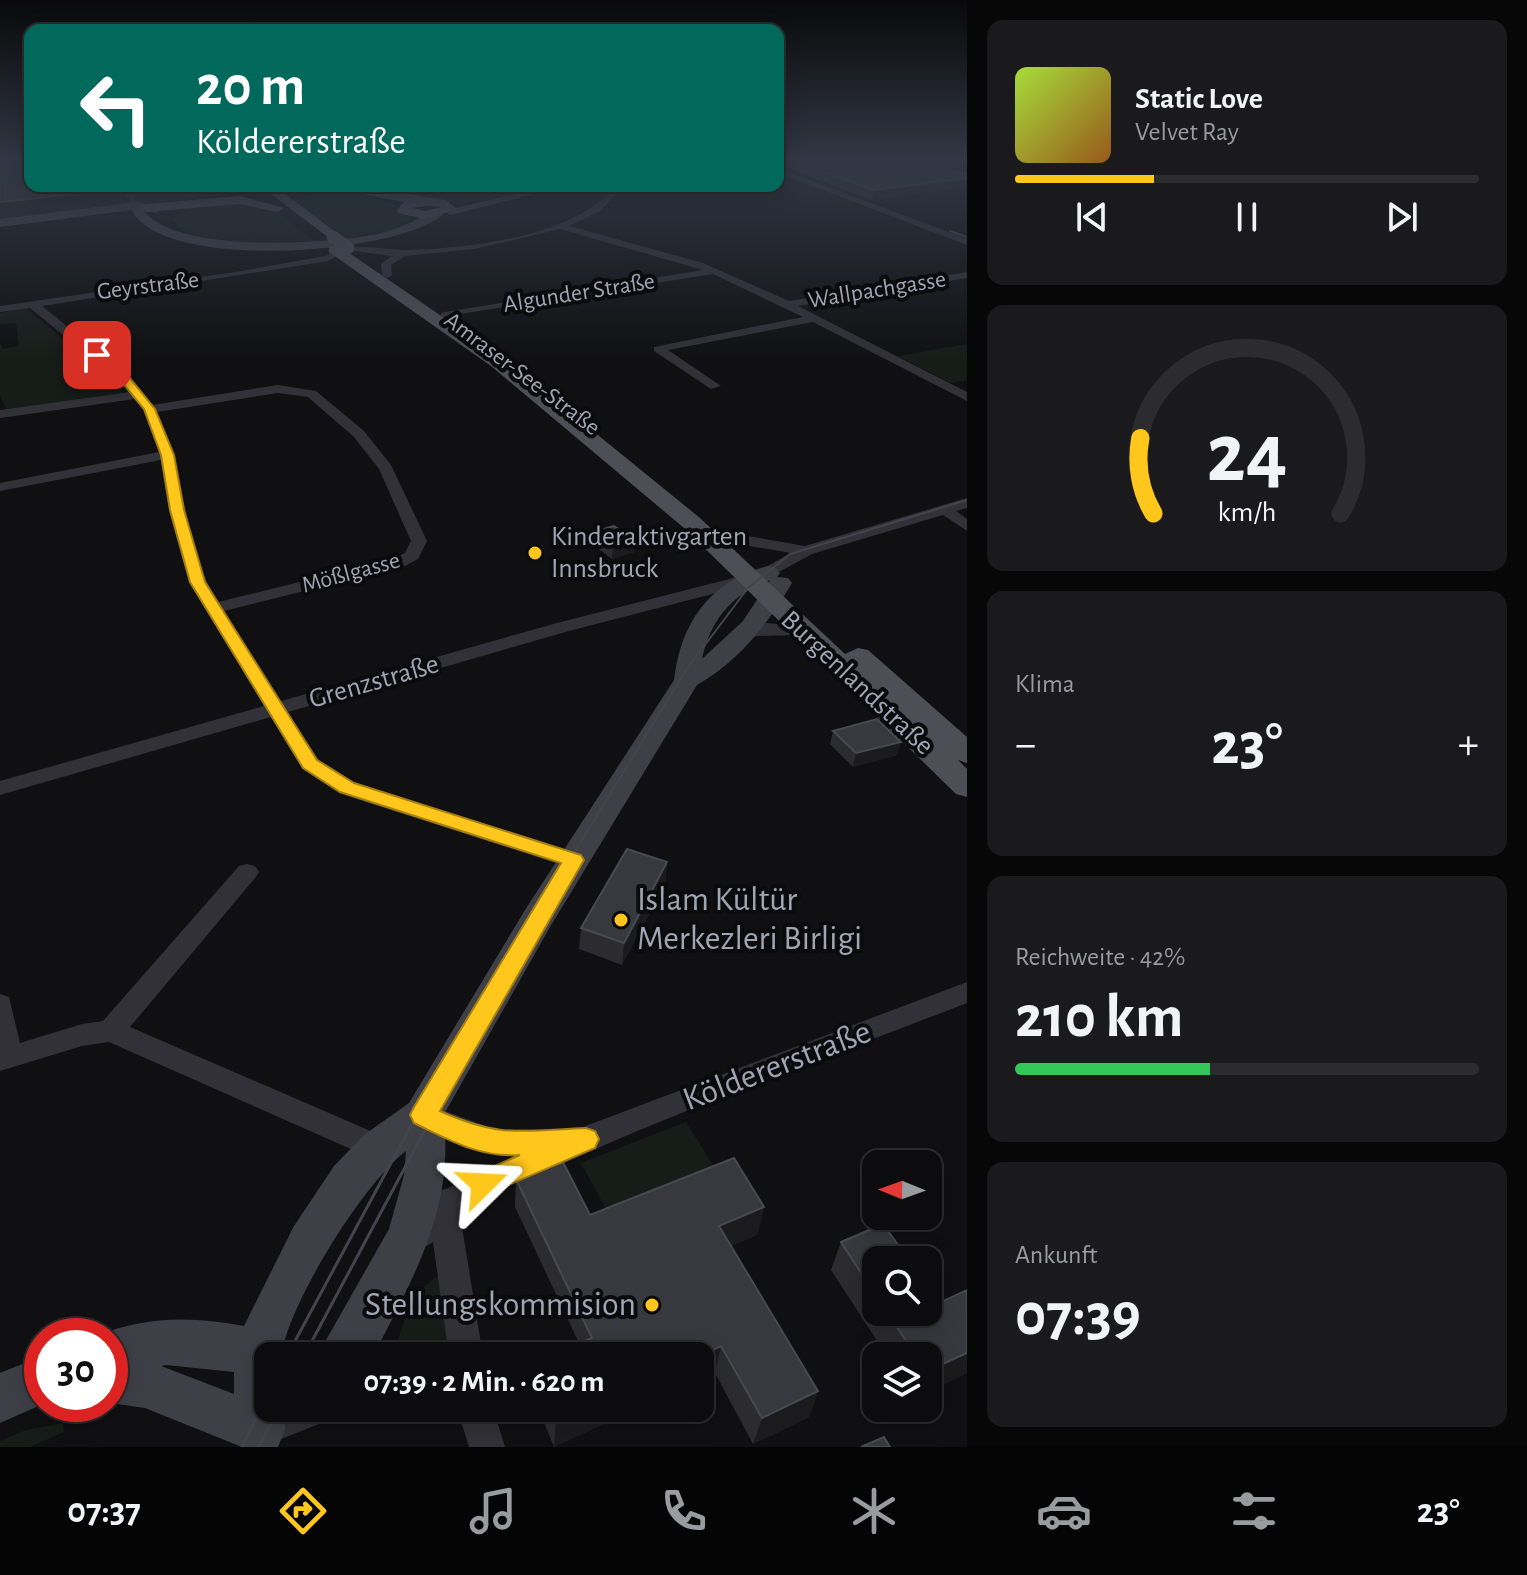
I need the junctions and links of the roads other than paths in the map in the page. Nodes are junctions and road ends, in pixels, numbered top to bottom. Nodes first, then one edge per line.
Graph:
1 (163, 227) edge
2 (171, 227) edge
3 (310, 227) edge
4 (406, 227) edge
5 (413, 227) edge
6 (559, 227) edge
7 (563, 227) edge
8 (926, 227) edge
9 (402, 229) junction
10 (175, 234) junction
11 (967, 242) edge
12 (340, 249) junction
13 (401, 254) junction
14 (296, 265) junction
15 (714, 271) junction
16 (387, 275) junction
17 (967, 275) edge
18 (31, 303) junction
19 (787, 305) junction
20 (0, 309) edge
21 (445, 315) junction
22 (812, 319) junction
23 (967, 382) edge
24 (715, 386) dead end
25 (945, 386) junction
26 (138, 395) junction
27 (967, 397) edge
28 (149, 409) junction
29 (0, 414) edge
30 (167, 455) junction
31 (0, 487) edge
32 (967, 503) edge
33 (944, 509) junction
34 (967, 526) edge
35 (726, 537) junction
36 (806, 551) junction
37 (770, 579) junction
38 (212, 609) junction
39 (802, 631) junction
40 (747, 632) junction
41 (687, 680) junction
42 (276, 710) junction
43 (967, 753) edge
44 (967, 787) edge
45 (0, 788) edge
46 (573, 860) junction
47 (247, 872) dead end
48 (967, 992) edge
49 (0, 1004) edge
50 (111, 1031) junction
51 (4, 1059) edge
52 (426, 1132) junction
53 (586, 1139) junction
54 (379, 1148) junction
55 (444, 1210) junction
56 (404, 1249) junction
57 (261, 1342) edge
58 (353, 1342) edge
59 (464, 1342) edge
60 (128, 1349) edge
61 (254, 1352) edge
62 (128, 1382) edge
63 (24, 1388) edge
64 (0, 1398) edge
65 (479, 1422) edge
66 (265, 1428) edge
67 (487, 1447) edge

1 - 10 street
2 - 10 street
3 - 12 main road, Amraser-See-Straße
4 - 9 street
5 - 9 street
6 - 13 street, Geyrstraße
7 - 15 street
8 - 11 street
9 - 10 street
12 - 13 street, Geyrstraße
12 - 14 street, Geyrstraße
12 - 14 street, Geyrstraße
12 - 16 main road, Amraser-See-Straße
12 - 37 main road, Amraser-See-Straße
13 - 16 street
14 - 18 street, Geyrstraße
15 - 19 street
15 - 21 street, Algunder Straße
16 - 21 main road, Amraser-See-Straße
17 - 19 street, Wallpachgasse
18 - 20 street, Geyrstraße
18 - 26 street
19 - 22 street
21 - 35 main road, Amraser-See-Straße
22 - 24 street
22 - 25 street
23 - 25 street
25 - 27 street
26 - 28 street
26 - 29 street
28 - 30 street
28 - 38 street, Mößlgasse
30 - 31 street
30 - 38 street
32 - 33 street, Grenzstraße
33 - 34 street
33 - 36 street, Grenzstraße
35 - 36 street
35 - 37 main road, Amraser-See-Straße
36 - 37 street, Grenzstraße
37 - 39 main road, Burgenlandstraße
37 - 40 street
37 - 41 street
37 - 42 street, Grenzstraße
37 - 43 main road, Burgenlandstraße
38 - 42 street
39 - 40 street
39 - 44 main road, Burgenlandstraße
40 - 41 street
41 - 46 street
42 - 45 street, Grenzstraße
42 - 46 street
46 - 52 street
47 - 50 street
48 - 53 street, Köldererstraße
49 - 51 street
50 - 51 street
50 - 54 street
52 - 53 street, Köldererstraße
52 - 54 street
52 - 55 street
52 - 56 street
53 - 55 street, Köldererstraße
54 - 57 street
55 - 56 street, Köldererstraße
55 - 59 street
56 - 58 street
60 - 61 street
62 - 66 street
63 - 64 street
65 - 67 street

